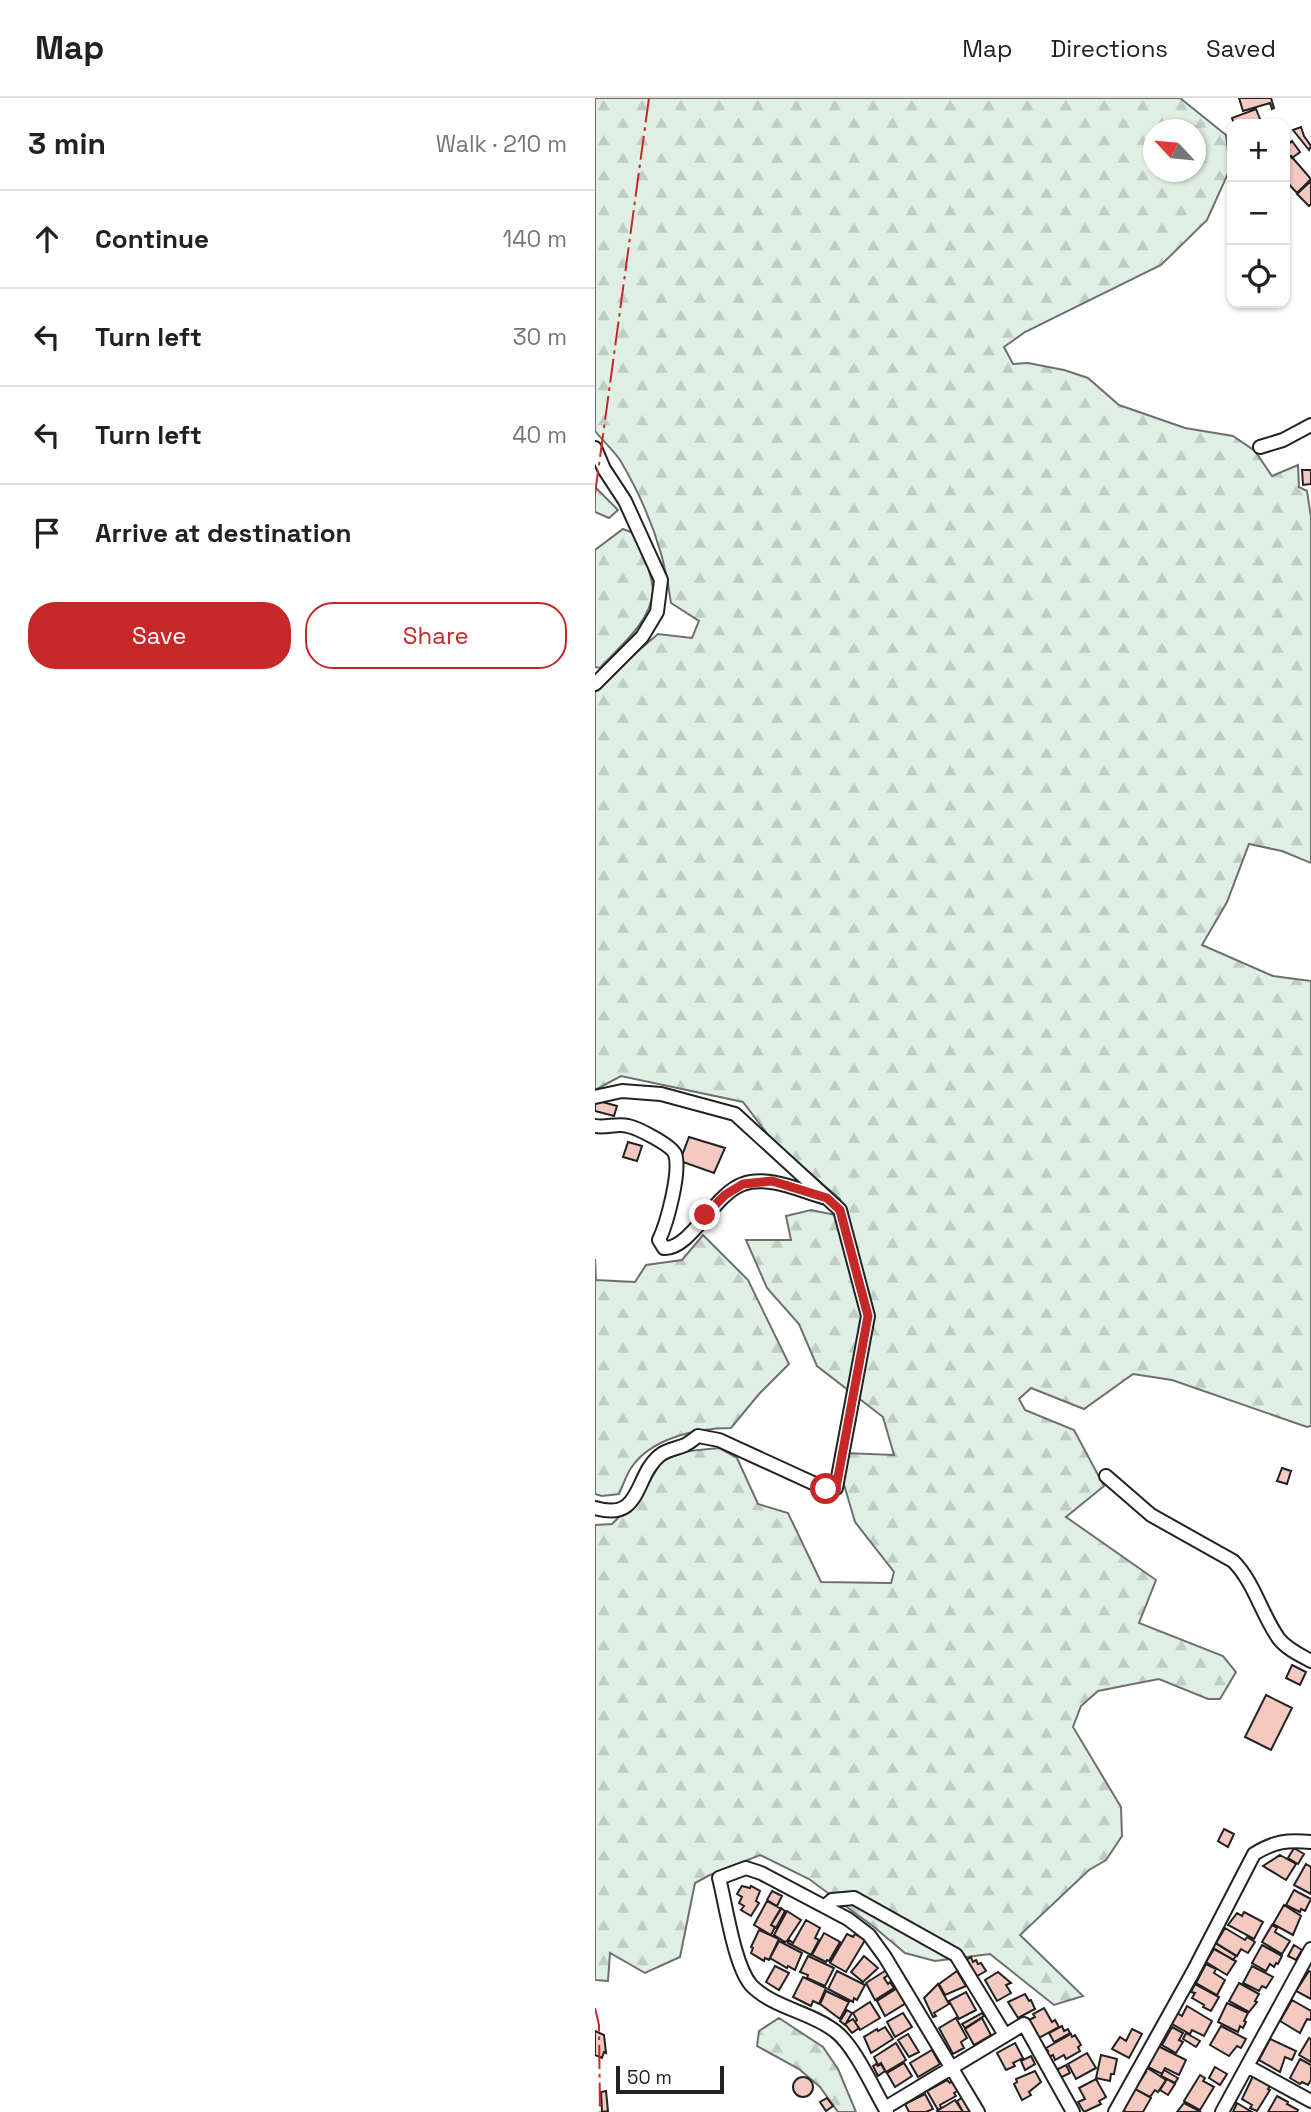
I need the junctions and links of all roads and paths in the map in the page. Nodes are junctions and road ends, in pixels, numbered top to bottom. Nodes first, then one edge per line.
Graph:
1 (1311, 425) edge
2 (1260, 447) dead end
3 (595, 448) edge
4 (595, 684) edge
5 (595, 1097) edge
6 (595, 1126) edge
7 (827, 1198) junction
8 (1106, 1476) dead end
9 (595, 1508) edge
10 (1311, 1661) edge
11 (1311, 1842) edge
12 (825, 1906) junction
13 (1311, 1949) edge
14 (1005, 2035) junction
15 (1247, 2066) junction
16 (953, 2067) junction
17 (1311, 2101) edge
18 (886, 2110) edge
19 (978, 2112) edge
20 (1073, 2112) edge
21 (1115, 2112) edge
22 (1222, 2112) edge

1 - 2 street
3 - 4 street
5 - 7 street
6 - 7 street
7 - 9 street
8 - 10 street
11 - 21 street
12 - 14 street
12 - 16 street
12 - 18 street
13 - 15 street
14 - 16 street
14 - 20 street
15 - 17 street
15 - 22 street
16 - 18 street
16 - 19 street

